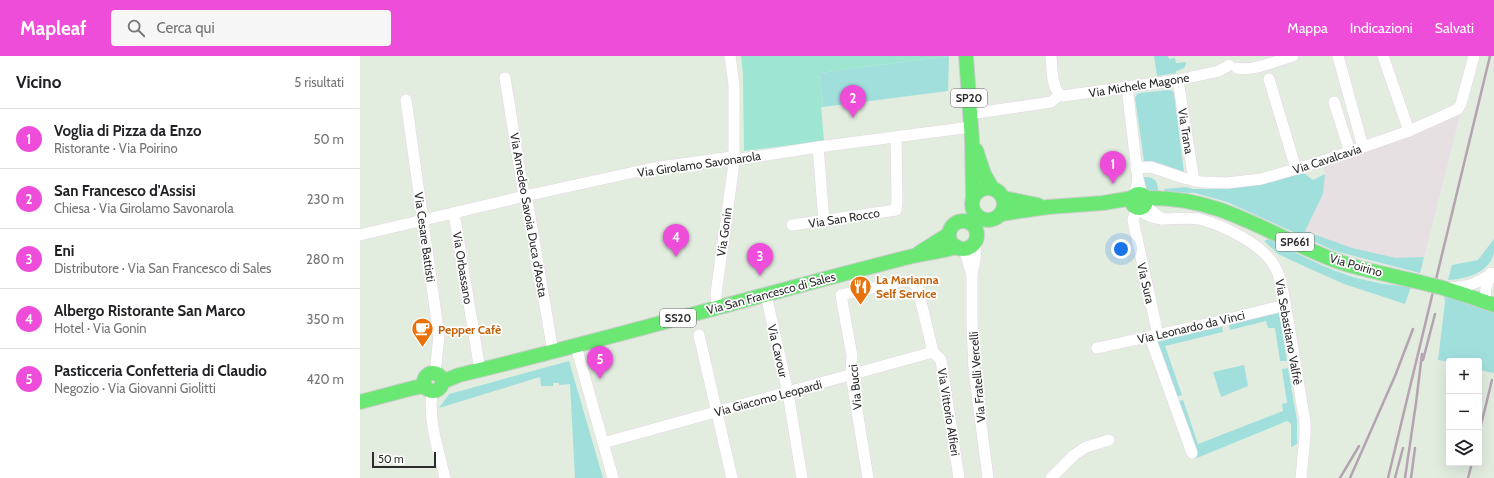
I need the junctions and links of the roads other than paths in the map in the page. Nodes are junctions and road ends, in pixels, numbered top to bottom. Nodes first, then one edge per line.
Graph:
1 (730, 56) edge
2 (966, 56) edge
3 (1051, 56) edge
4 (1293, 56) edge
5 (1338, 56) edge
6 (1383, 56) edge
7 (1474, 56) edge
8 (1232, 65) edge
9 (505, 78) dead end
10 (1269, 79) dead end
11 (1178, 80) junction
12 (1127, 87) junction
13 (1060, 95) junction
14 (406, 100) dead end
15 (1334, 102) dead end
16 (971, 127) junction
17 (1409, 131) junction
18 (896, 137) junction
19 (818, 147) junction
20 (1363, 147) junction
21 (1350, 152) junction
22 (732, 157) junction
23 (1136, 168) junction
24 (1296, 169) junction
25 (1194, 181) junction
26 (992, 188) junction
27 (526, 196) junction
28 (1003, 198) junction
29 (1138, 200) junction
30 (972, 202) junction
31 (1048, 207) junction
32 (454, 213) junction
33 (1001, 214) junction
34 (423, 220) junction
35 (987, 220) junction
36 (824, 221) junction
37 (961, 221) junction
38 (792, 225) dead end
39 (949, 234) junction
40 (360, 236) edge
41 (968, 243) junction
42 (915, 256) junction
43 (1492, 272) edge
44 (1443, 288) junction
45 (766, 295) junction
46 (841, 295) joint
47 (1285, 304) junction
48 (1491, 304) edge
49 (717, 308) junction
50 (699, 335) dead end
51 (1154, 336) junction
52 (576, 346) junction
53 (1097, 348) dead end
54 (554, 352) junction
55 (933, 352) junction
56 (480, 370) junction
57 (851, 374) junction
58 (434, 383) junction
59 (788, 393) junction
60 (360, 402) edge
61 (716, 412) junction
62 (1108, 440) dead end
63 (603, 443) junction
64 (1192, 452) dead end
65 (445, 478) edge
66 (613, 478) edge
67 (732, 478) edge
68 (802, 478) edge
69 (868, 478) edge
70 (959, 478) edge
71 (988, 478) edge
72 (1051, 478) edge
73 (1301, 478) edge

1 - 22 street, Via Gonin
2 - 16 main road, SP20
3 - 13 street
4 - 8 street, Via Michele Magone
5 - 20 street
6 - 17 street
7 - 17 street, Via Cavalcavia
8 - 11 street, Via Michele Magone
9 - 27 street, Via Amedeo Savoia Duca d'Aosta
10 - 24 street
11 - 12 street, Via Michele Magone
11 - 25 street, Via Trana
12 - 13 street, Via Michele Magone
12 - 23 street
13 - 16 street, Via Michele Magone
14 - 34 street, Via Cesare Battisti
15 - 21 street
16 - 18 street, Via Girolamo Savonarola
16 - 26 main road
16 - 30 main road
17 - 20 street, Via Cavalcavia
18 - 19 street, Via Girolamo Savonarola
18 - 36 street, Via San Rocco
19 - 22 street, Via Girolamo Savonarola
19 - 36 street
20 - 21 street, Via Cavalcavia
21 - 24 street, Via Cavalcavia
22 - 27 street, Via Girolamo Savonarola
22 - 49 street, Via Gonin
23 - 25 street, Via Cavalcavia
23 - 29 street
24 - 25 street, Via Cavalcavia
26 - 28 main road
26 - 30 main road
27 - 32 street, Via Girolamo Savonarola
27 - 54 street, Via Amedeo Savoia Duca d'Aosta
28 - 31 main road, Via Poirino
28 - 33 main road
29 - 31 main road, Via Poirino / SP661
29 - 44 main road, Via Poirino / SP661, bridge
29 - 47 street, Via Sebastiano Valfrè
29 - 51 street, Via Sura
30 - 35 main road
30 - 37 main road
31 - 33 main road, Via Poirino
32 - 34 street, Via Girolamo Savonarola
32 - 56 street, Via Orbassano
33 - 35 main road
34 - 40 street, Via Girolamo Savonarola
34 - 58 street, Via Cesare Battisti
35 - 41 main road
36 - 38 street, Via San Rocco
37 - 39 main road
37 - 41 main road
39 - 41 main road
39 - 42 main road, Via San Francesco di Sales / SS20
41 - 42 main road, Via San Francesco di Sales / SS20
41 - 71 street, Via Fratelli Vercelli
42 - 45 main road, Via San Francesco di Sales / SS20
43 - 44 street
43 - 48 street
44 - 48 main road, Via Poirino / SP661
45 - 49 main road, Via San Francesco di Sales / SS20
45 - 59 street, Via Cavour
46 - 55 street, Via Vittorio Alfieri
46 - 57 street, Via Bucci
47 - 51 street, Via Leonardo da Vinci
47 - 73 street, Via Sebastiano Valfrè
49 - 52 main road, Via San Francesco di Sales / SS20
50 - 61 street
51 - 53 street, Via Leonardo da Vinci
51 - 64 street, Via Sura
52 - 54 main road, Via San Francesco di Sales / SS20
52 - 63 street
54 - 56 main road, Via San Francesco di Sales / SS20
55 - 57 street, Via Giacomo Leopardi
55 - 70 street, Via Vittorio Alfieri
56 - 58 main road, Via San Francesco di Sales / SS20
57 - 59 street, Via Giacomo Leopardi
57 - 69 street, Via Bucci
58 - 60 main road, Via San Francesco di Sales / SS20
58 - 65 street, Via Cesare Battisti
59 - 61 street, Via Giacomo Leopardi
59 - 68 street, Via Cavour
61 - 63 street, Via Giacomo Leopardi
61 - 67 street
62 - 72 street
63 - 66 street

